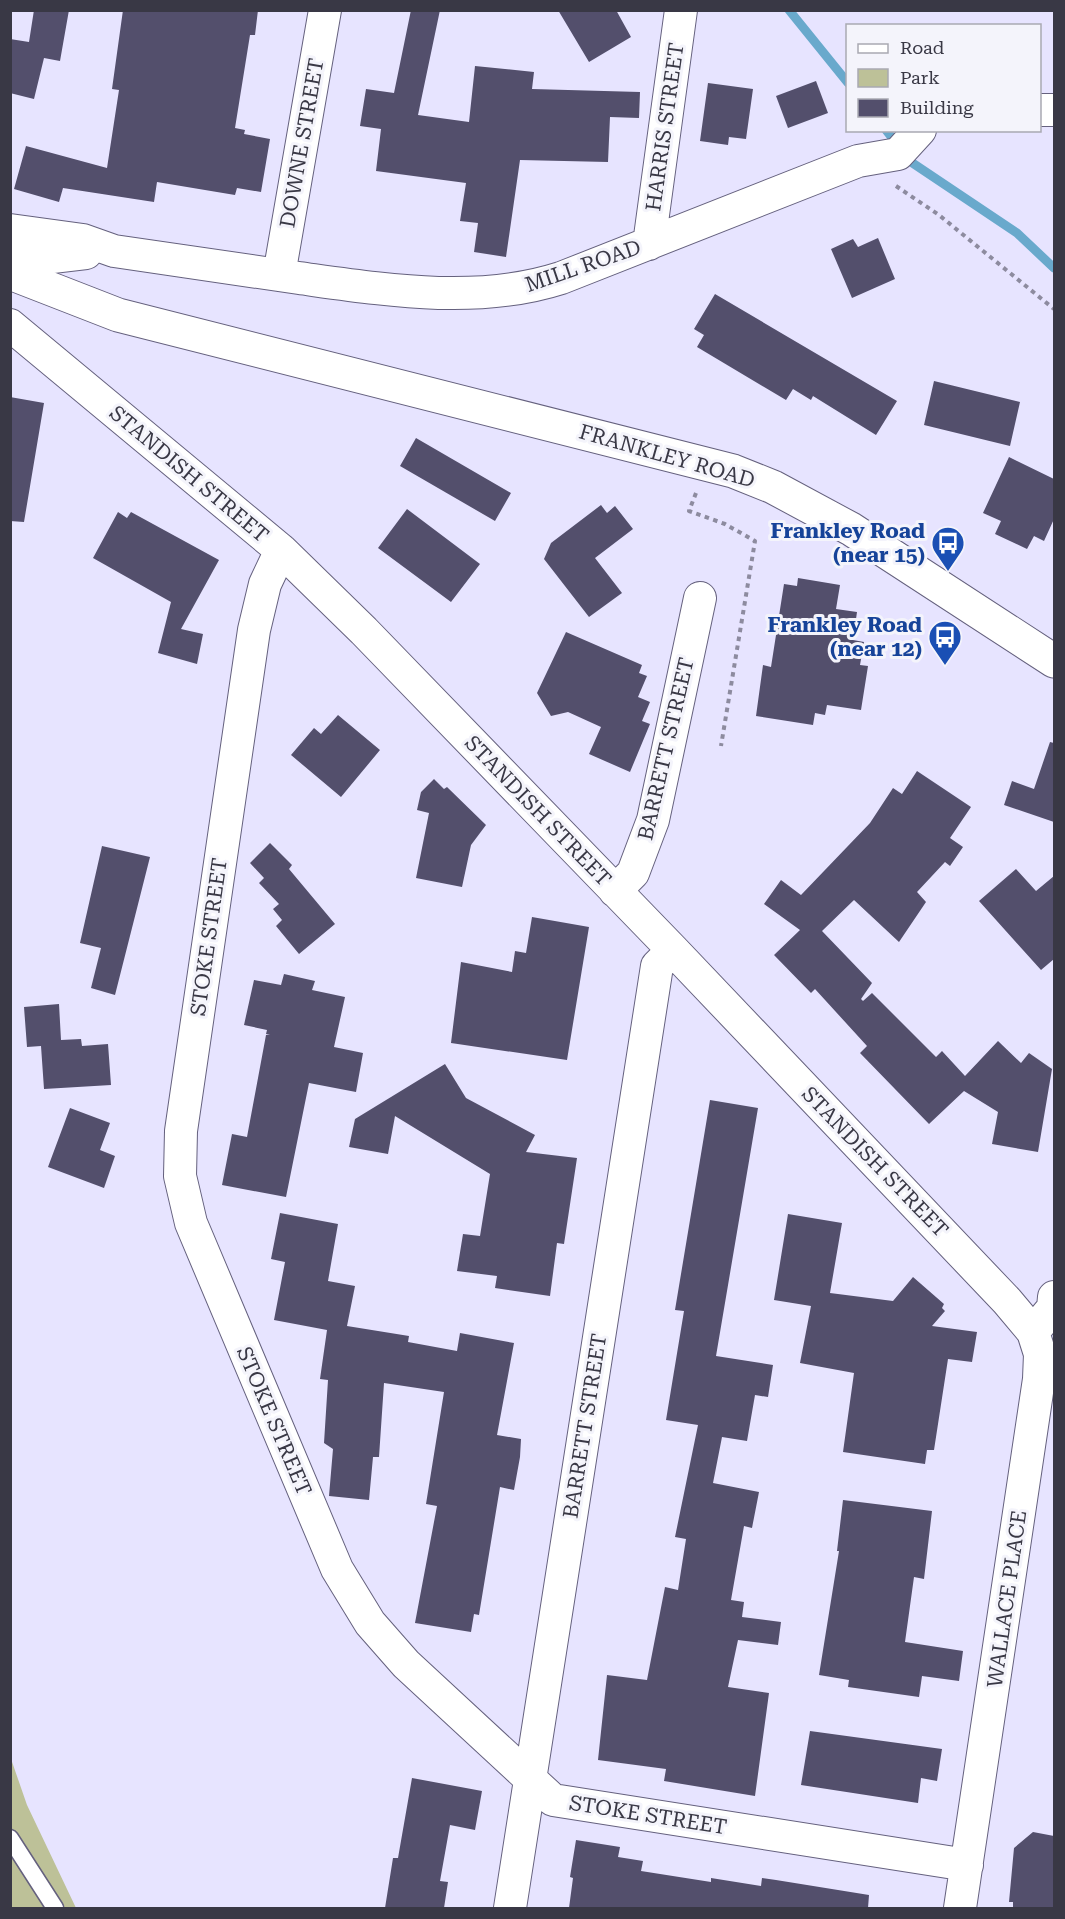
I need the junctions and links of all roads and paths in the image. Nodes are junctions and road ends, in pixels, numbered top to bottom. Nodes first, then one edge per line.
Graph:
1 (325, 10) edge
2 (681, 10) edge
3 (918, 132) edge
4 (869, 159) junction
5 (10, 230) edge
6 (649, 244) junction
7 (114, 251) junction
8 (10, 262) edge
9 (10, 273) edge
10 (279, 275) junction
11 (1054, 309) edge
12 (10, 325) edge
13 (706, 464) junction
14 (281, 550) junction
15 (700, 598) dead end
16 (1054, 661) edge
17 (721, 746) dead end
18 (615, 891) junction
19 (673, 950) junction
20 (1054, 1297) edge
21 (1033, 1332) junction
22 (530, 1777) junction
23 (10, 1838) edge
24 (967, 1865) junction
25 (55, 1908) edge
26 (510, 1908) edge
27 (960, 1908) edge

1 - 10 street, DOWNE STREET
2 - 6 street, HARRIS STREET
3 - 4 street, MILL ROAD
4 - 6 street, MILL ROAD
4 - 11 path
5 - 7 street, MILL ROAD
6 - 10 street, MILL ROAD
7 - 8 street, MILL ROAD
7 - 10 street, MILL ROAD
9 - 13 street, FRANKLEY ROAD
12 - 14 street, STANDISH STREET
13 - 16 street, FRANKLEY ROAD
13 - 17 path
14 - 18 street, STANDISH STREET
14 - 22 street, STOKE STREET
15 - 18 street, BARRETT STREET
18 - 19 street, STANDISH STREET
19 - 21 street, STANDISH STREET
19 - 22 street, BARRETT STREET
20 - 21 street
21 - 24 street, WALLACE PLACE
22 - 24 street, STOKE STREET
22 - 26 street, BARRETT STREET
23 - 25 lane
24 - 27 street, WALLACE PLACE

